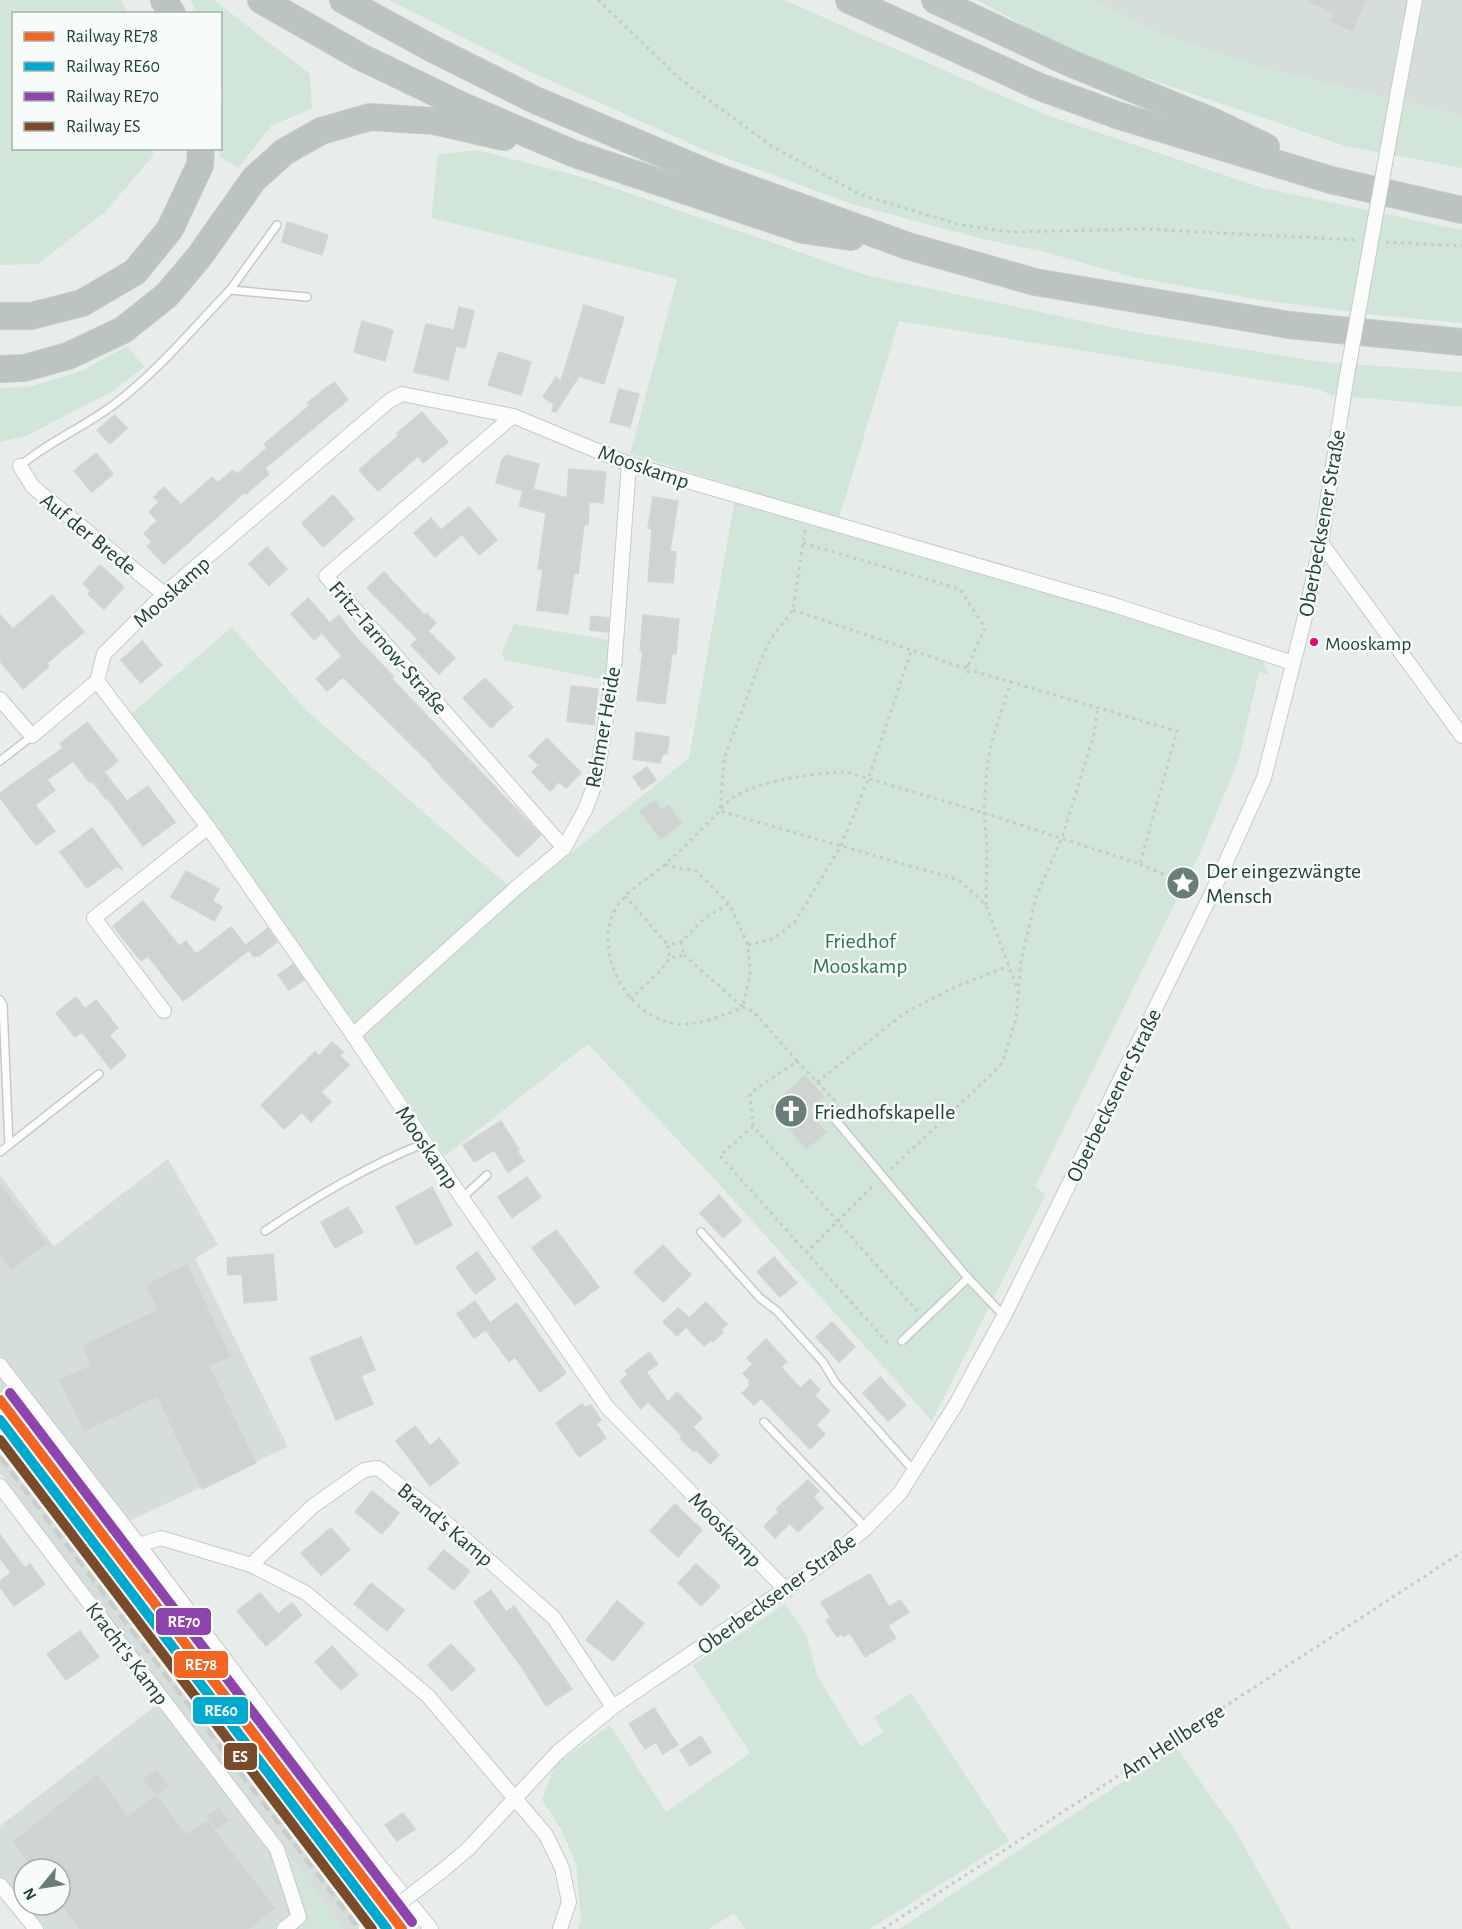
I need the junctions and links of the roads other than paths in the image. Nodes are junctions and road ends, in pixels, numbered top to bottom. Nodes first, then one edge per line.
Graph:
1 (261, 0) edge
2 (343, 0) edge
3 (849, 0) edge
4 (935, 0) edge
5 (1415, 0) edge
6 (201, 150) edge
7 (572, 153) junction
8 (1330, 180) junction
9 (1462, 210) edge
10 (277, 225) dead end
11 (908, 246) junction
12 (230, 290) junction
13 (307, 297) dead end
14 (0, 316) edge
15 (1462, 342) edge
16 (0, 369) edge
17 (513, 416) junction
18 (629, 464) junction
19 (20, 466) joint
20 (1321, 543) junction
21 (164, 594) junction
22 (1293, 663) junction
23 (97, 681) junction
24 (0, 699) edge
25 (32, 736) junction
26 (1462, 736) edge
27 (0, 761) edge
28 (208, 827) junction
29 (564, 848) junction
30 (0, 1000) edge
31 (164, 1011) dead end
32 (353, 1035) junction
33 (99, 1074) dead end
34 (828, 1111) road end
35 (425, 1143) junction
36 (9, 1145) junction
37 (0, 1152) edge
38 (487, 1175) dead end
39 (462, 1198) junction
40 (265, 1231) dead end
41 (700, 1232) dead end
42 (968, 1278) junction
43 (1004, 1316) junction
44 (902, 1341) road end
45 (0, 1365) edge
46 (765, 1422) dead end
47 (914, 1471) junction
48 (0, 1486) edge
49 (866, 1528) junction
50 (139, 1545) junction
51 (251, 1565) junction
52 (786, 1590) junction
53 (613, 1707) junction
54 (516, 1799) junction
55 (0, 1886) edge
56 (36, 1929) edge
57 (284, 1929) edge
58 (366, 1929) edge
59 (430, 1929) edge
60 (560, 1929) edge

1 - 7 highway
2 - 11 highway
3 - 8 highway
4 - 8 highway
5 - 20 street, Oberbecksener Straße, bridge
6 - 14 highway
7 - 11 highway
7 - 16 highway
8 - 9 highway
10 - 12 lane
11 - 15 highway
12 - 13 lane
12 - 19 lane
17 - 18 street, Mooskamp
17 - 21 street, Mooskamp
17 - 29 street, Fritz-Tarnow-Straße
18 - 22 street, Mooskamp
18 - 29 street, Rehmer Heide
19 - 21 street, Auf der Brede
20 - 22 street, Oberbecksener Straße
20 - 26 street
21 - 23 street, Mooskamp
22 - 43 street, Oberbecksener Straße
23 - 25 street
23 - 28 street, Mooskamp
24 - 25 street
25 - 27 lane
28 - 31 street
28 - 32 street, Mooskamp
29 - 32 street, Rehmer Heide
30 - 36 lane
32 - 35 street, Mooskamp
33 - 36 lane
34 - 42 lane
35 - 39 street, Mooskamp
35 - 40 lane
36 - 37 lane
38 - 39 lane
39 - 52 street, Mooskamp
41 - 47 lane
42 - 43 lane
42 - 44 lane
43 - 47 street, Oberbecksener Straße
45 - 50 street
46 - 49 lane
47 - 49 street, Oberbecksener Straße
48 - 57 street, Kracht's Kamp
49 - 52 street, Oberbecksener Straße
50 - 51 street
50 - 59 street
51 - 53 street, Brand's Kamp
51 - 54 street
52 - 53 street, Oberbecksener Straße
53 - 54 street, Oberbecksener Straße
54 - 58 street, Oberbecksener Straße, bridge
54 - 60 street
55 - 56 street

